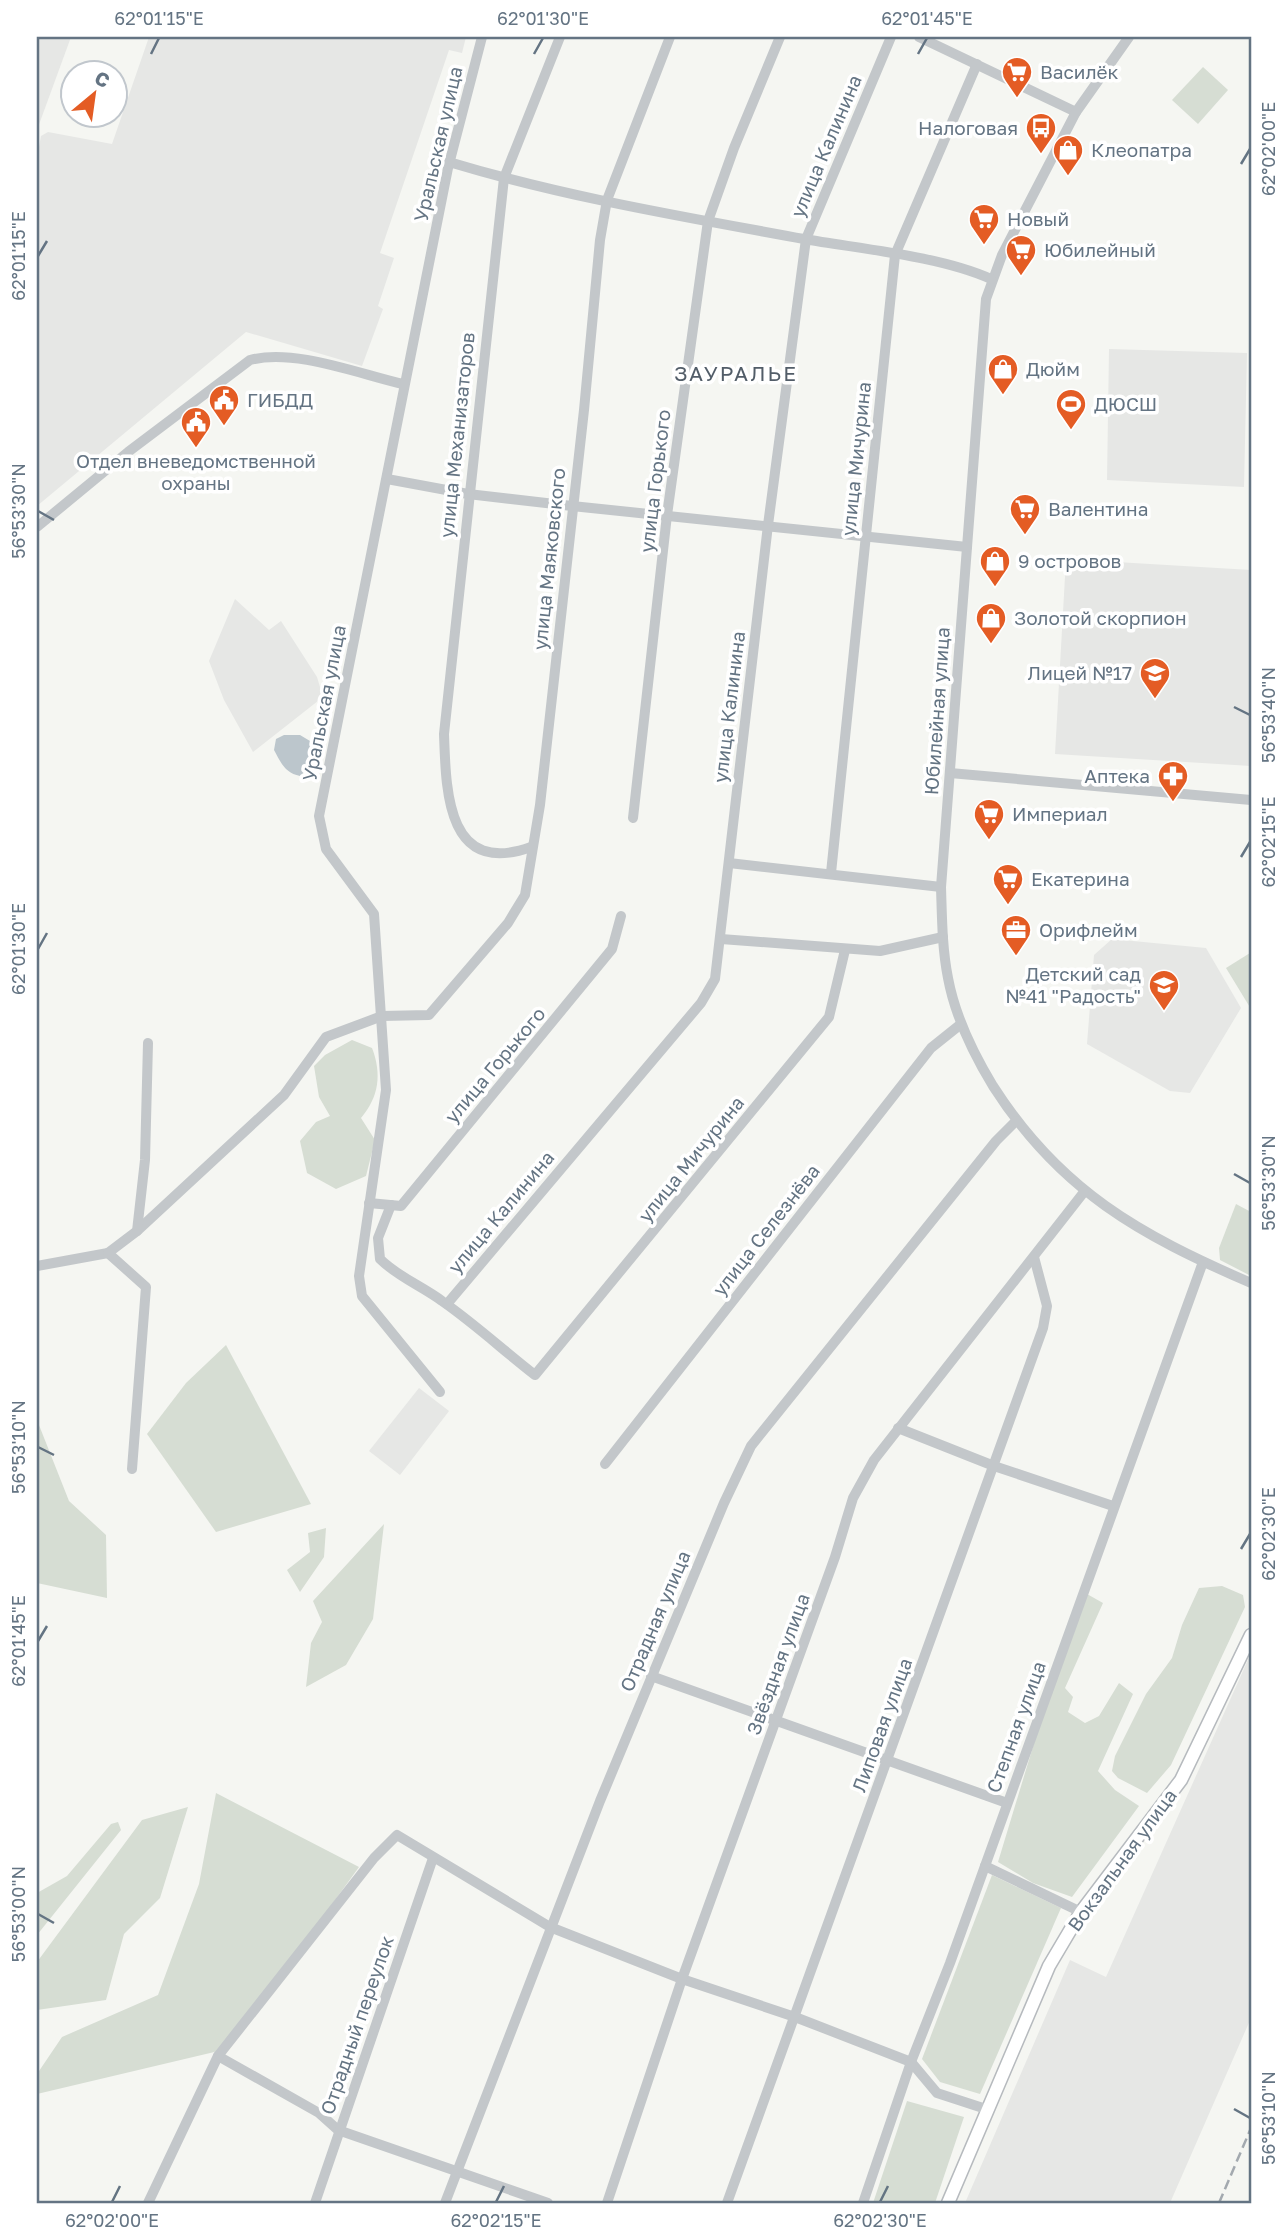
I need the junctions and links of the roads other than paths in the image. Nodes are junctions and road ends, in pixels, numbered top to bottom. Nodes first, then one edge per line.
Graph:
1 (482, 37) edge
2 (560, 37) edge
3 (670, 37) edge
4 (780, 37) edge
5 (891, 37) edge
6 (919, 37) edge
7 (1129, 37) edge
8 (977, 64) junction
9 (1076, 112) junction
10 (449, 162) junction
11 (504, 178) junction
12 (607, 201) junction
13 (708, 221) junction
14 (806, 239) junction
15 (895, 255) junction
16 (991, 279) junction
17 (403, 384) junction
18 (387, 479) junction
19 (468, 494) junction
20 (572, 506) junction
21 (667, 515) junction
22 (768, 525) junction
23 (37, 527) edge
24 (865, 537) junction
25 (967, 547) junction
26 (950, 773) junction
27 (1251, 800) edge
28 (634, 817) dead end
29 (531, 847) junction
30 (729, 863) junction
31 (831, 873) junction
32 (941, 887) junction
33 (621, 916) dead end
34 (943, 937) junction
35 (721, 939) junction
36 (845, 950) junction
37 (382, 1016) junction
38 (961, 1024) junction
39 (148, 1043) dead end
40 (1016, 1121) junction
41 (1084, 1192) junction
42 (369, 1203) junction
43 (391, 1205) junction
44 (136, 1231) junction
45 (108, 1253) junction
46 (1034, 1256) junction
47 (1203, 1262) junction
48 (37, 1266) edge
49 (1251, 1283) edge
50 (447, 1304) junction
51 (440, 1392) dead end
52 (898, 1428) junction
53 (605, 1464) dead end
54 (995, 1466) junction
55 (132, 1469) dead end
56 (1113, 1506) junction
57 (1251, 1635) edge
58 (651, 1676) junction
59 (775, 1721) junction
60 (888, 1761) junction
61 (1007, 1803) junction
62 (433, 1858) junction
63 (985, 1866) junction
64 (1081, 1912) junction
65 (550, 1927) junction
66 (682, 1979) junction
67 (794, 2017) junction
68 (218, 2056) junction
69 (911, 2062) junction
70 (986, 2109) junction
71 (338, 2130) junction
72 (457, 2169) junction
73 (148, 2203) edge
74 (315, 2203) edge
75 (445, 2203) edge
76 (548, 2203) edge
77 (607, 2203) edge
78 (727, 2203) edge
79 (863, 2203) edge
80 (948, 2203) edge

1 - 10 street, Уральская улица
2 - 11 street, улица Механизаторов
3 - 12 street, улица Маяковского
4 - 13 street, улица Горького
5 - 14 street, улица Калинина
6 - 8 street
7 - 9 street, Юбилейная улица
8 - 9 street
8 - 15 street, улица Мичурина
9 - 16 street, Юбилейная улица
10 - 11 street
10 - 17 street, Уральская улица
11 - 12 street
11 - 19 street, улица Механизаторов
12 - 13 street
12 - 20 street, улица Маяковского
13 - 14 street
13 - 21 street, улица Горького
14 - 15 street
14 - 22 street, улица Калинина
15 - 16 street
15 - 24 street, улица Мичурина
16 - 25 street, Юбилейная улица
17 - 18 street, Уральская улица
17 - 23 street
18 - 19 street
18 - 37 street, Уральская улица
19 - 20 street
19 - 29 street, улица Механизаторов
20 - 21 street
20 - 29 street, улица Маяковского
21 - 22 street
21 - 28 street, улица Горького
22 - 24 street
22 - 30 street, улица Калинина
24 - 25 street
24 - 31 street, улица Мичурина
25 - 26 street, Юбилейная улица
26 - 27 street
26 - 32 street, Юбилейная улица
29 - 37 street, улица Маяковского
30 - 31 street
30 - 35 street, улица Калинина
31 - 32 street
32 - 34 street, Юбилейная улица
33 - 43 street, улица Горького
34 - 36 street
34 - 38 street, Юбилейная улица
35 - 36 street
35 - 50 street, улица Калинина
36 - 50 street, улица Мичурина
37 - 42 street, Уральская улица
37 - 44 street, улица Маяковского
38 - 40 street, Юбилейная улица
38 - 53 street, улица Селезнёва
39 - 44 street
40 - 41 street, Юбилейная улица
40 - 58 street, Отрадная улица
41 - 46 street, Звёздная улица
41 - 47 street, Юбилейная улица
42 - 43 street
42 - 51 street, Уральская улица
43 - 50 street
44 - 45 street, улица Маяковского
45 - 48 street
45 - 55 street
46 - 52 street, Звёздная улица
46 - 54 street, Липовая улица
47 - 49 street, Юбилейная улица
47 - 56 street, Степная улица
52 - 54 street
52 - 59 street, Звёздная улица
54 - 56 street
54 - 60 street, Липовая улица
56 - 61 street, Степная улица
57 - 64 main road, Вокзальная улица
58 - 59 street
58 - 65 street, Отрадная улица
59 - 60 street
59 - 66 street, Звёздная улица
60 - 61 street
60 - 67 street, Липовая улица
61 - 63 street, Степная улица
62 - 65 street
62 - 68 street
62 - 71 street, Отрадный переулок
63 - 64 street
63 - 69 street, Степная улица
64 - 70 main road, Вокзальная улица
65 - 66 street
65 - 72 street, Отрадная улица
66 - 67 street
66 - 77 street, Звёздная улица
67 - 69 street
67 - 78 street, Липовая улица
68 - 71 street
68 - 73 street
69 - 70 street
69 - 79 street, Степная улица
70 - 80 main road, Вокзальная улица
71 - 72 street
71 - 74 street, Отрадный переулок
72 - 75 street, Отрадная улица
72 - 76 street

